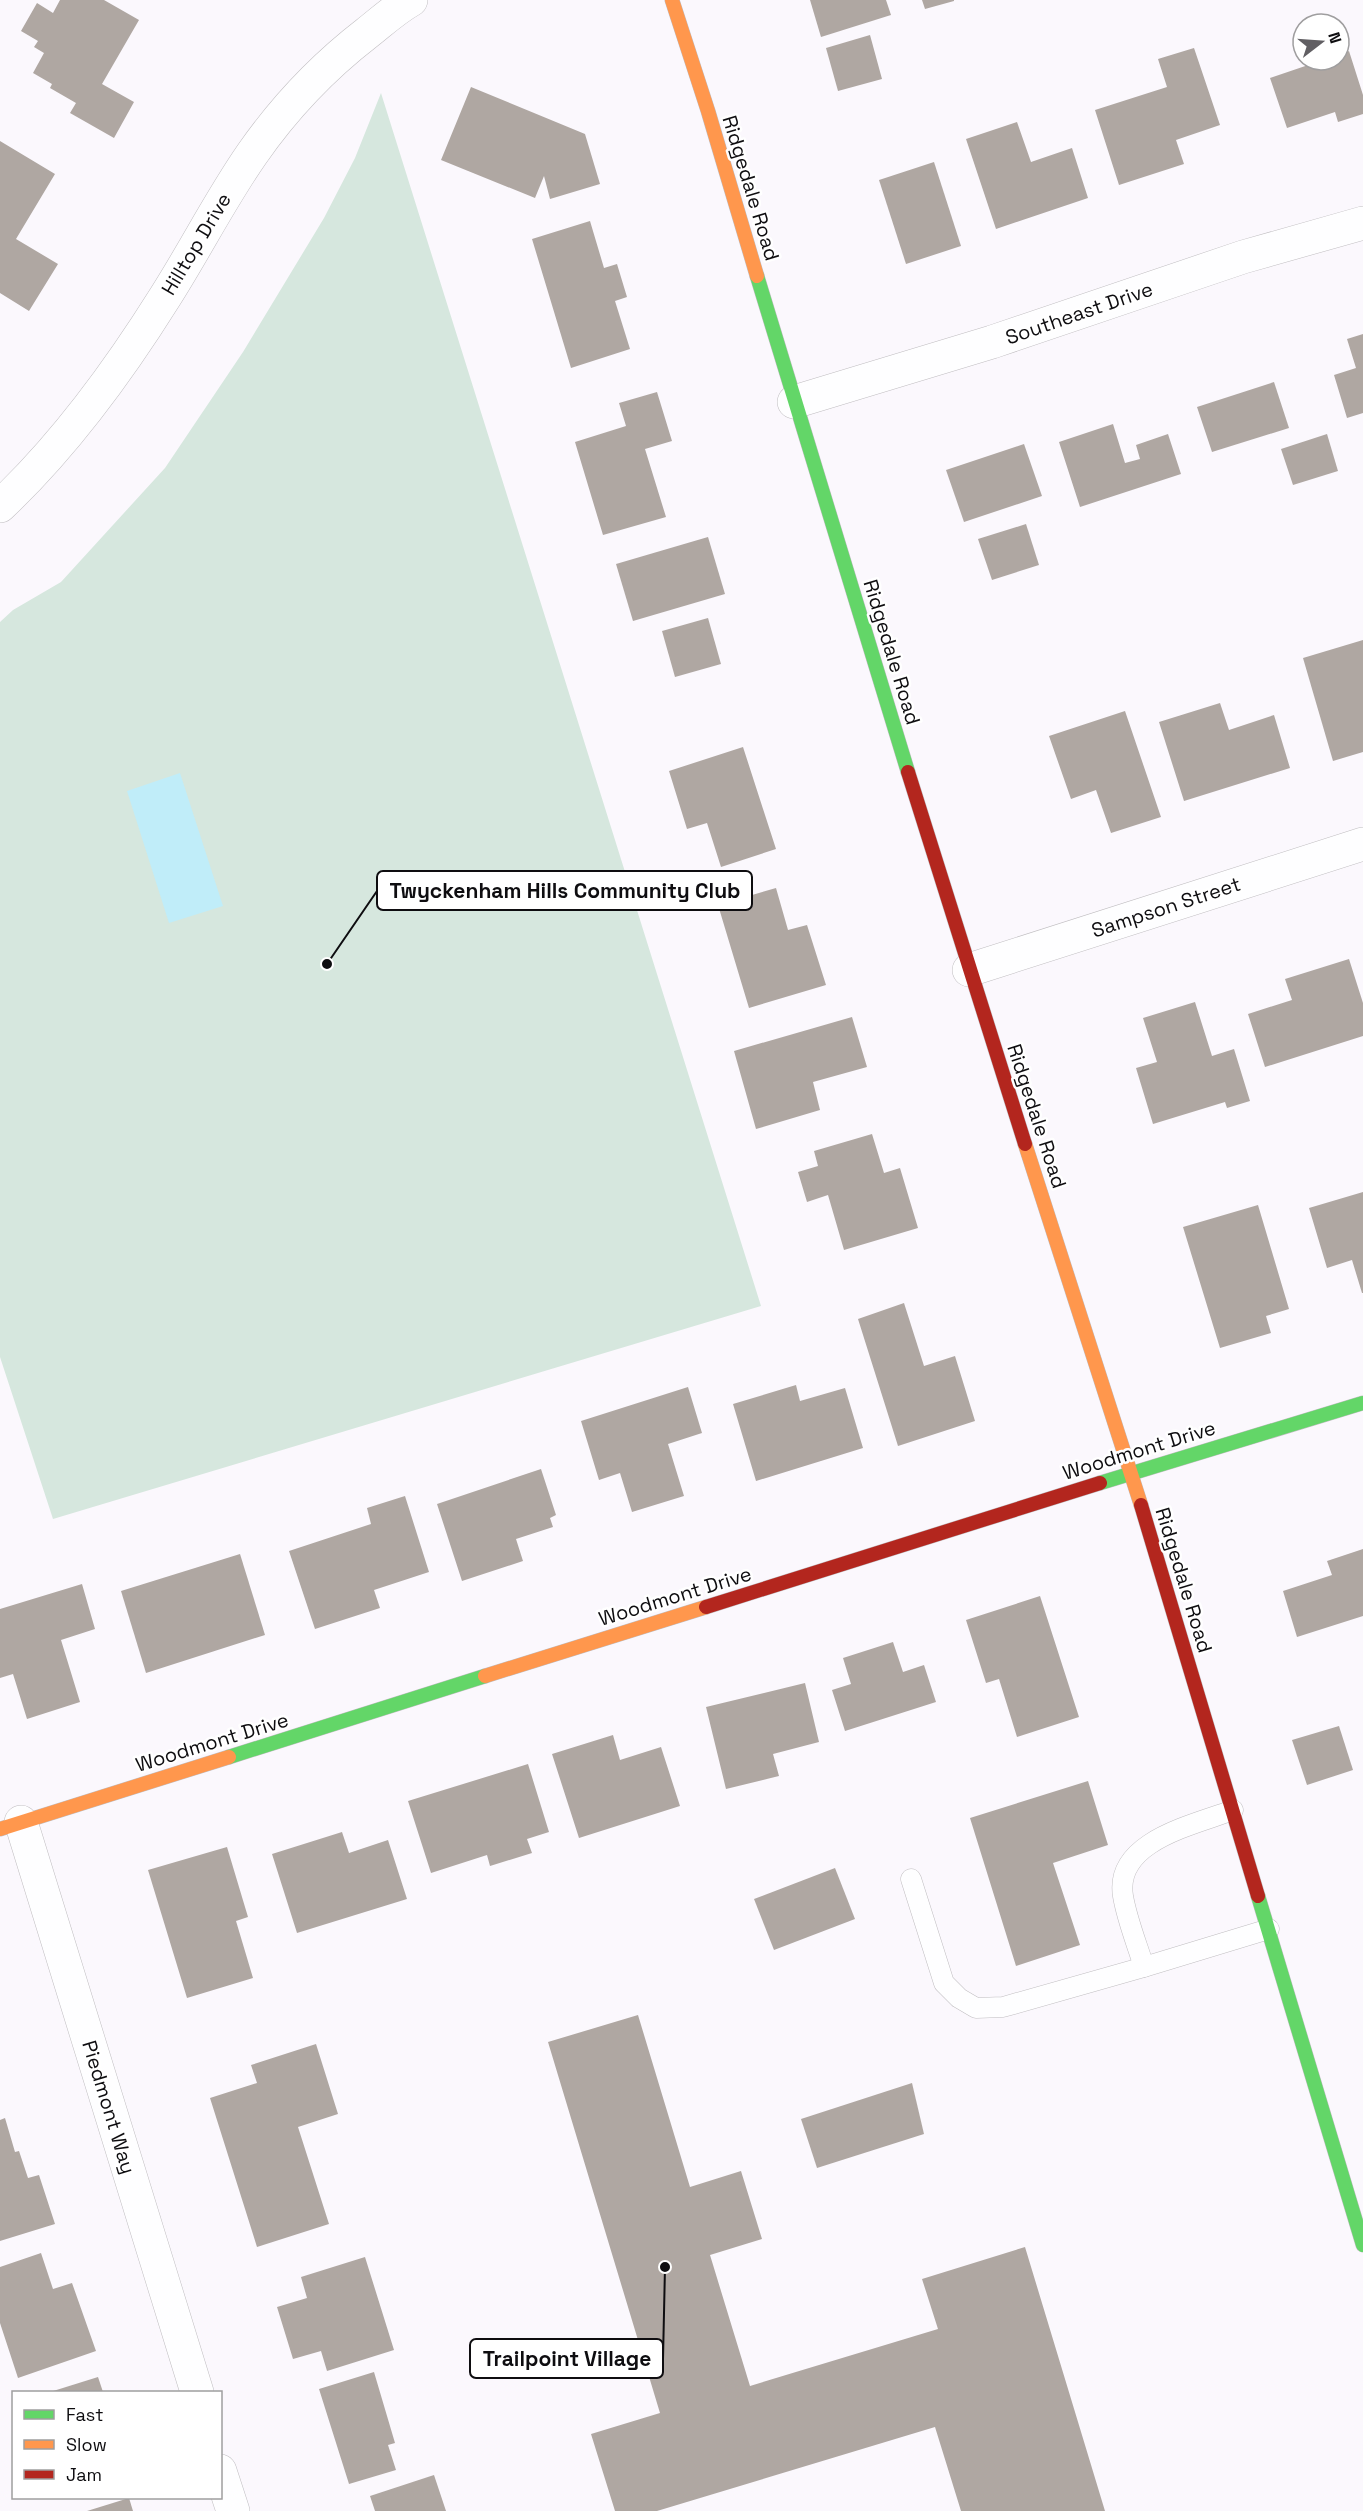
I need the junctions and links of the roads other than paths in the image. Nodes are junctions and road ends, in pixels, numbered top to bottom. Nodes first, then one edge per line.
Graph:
1 (411, 0) edge
2 (672, 0) edge
3 (1363, 223) edge
4 (794, 402) junction
5 (0, 506) edge
6 (1363, 844) edge
7 (969, 970) junction
8 (1363, 1402) edge
9 (1131, 1473) junction
10 (1233, 1810) junction
11 (11, 1826) edge
12 (910, 1879) dead end
13 (1269, 1929) junction
14 (1144, 1967) junction
15 (1363, 2245) edge
16 (197, 2391) edge
17 (222, 2476) edge
18 (233, 2511) edge

1 - 5 street, Hilltop Drive
2 - 4 street, Ridgedale Road
3 - 4 street, Southeast Drive
4 - 7 street, Ridgedale Road
6 - 7 street, Sampson Street
7 - 9 street, Ridgedale Road
8 - 9 street, Woodmont Drive
9 - 10 street, Ridgedale Road
9 - 11 street, Woodmont Drive
10 - 13 street, Ridgedale Road
10 - 14 lane
11 - 16 street, Piedmont Way
12 - 14 lane
13 - 14 lane
13 - 15 street, Ridgedale Road
17 - 18 street

